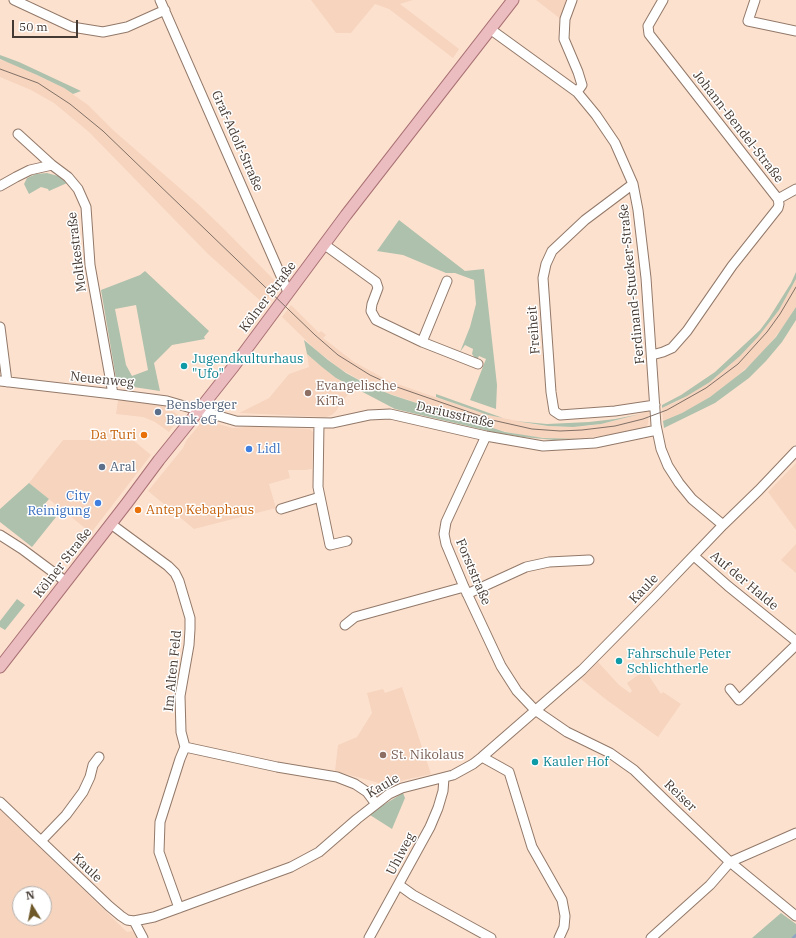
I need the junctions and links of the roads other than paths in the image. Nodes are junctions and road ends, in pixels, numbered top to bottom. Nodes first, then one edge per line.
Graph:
1 (14, 0) edge
2 (160, 0) edge
3 (513, 0) edge
4 (572, 0) edge
5 (664, 0) edge
6 (755, 0) edge
7 (164, 10) junction
8 (490, 29) junction
9 (796, 30) edge
10 (577, 92) junction
11 (18, 134) dead end
12 (52, 165) junction
13 (633, 184) junction
14 (0, 186) edge
15 (796, 189) edge
16 (778, 199) junction
17 (325, 245) junction
18 (447, 281) dead end
19 (288, 292) junction
20 (0, 327) edge
21 (422, 342) junction
22 (652, 355) junction
23 (478, 364) dead end
24 (3, 382) edge
25 (113, 394) junction
26 (655, 405) junction
27 (199, 410) junction
28 (319, 423) junction
29 (657, 430) junction
30 (486, 436) junction
31 (796, 451) edge
32 (320, 497) junction
33 (281, 509) dead end
34 (111, 524) junction
35 (723, 525) junction
36 (0, 535) edge
37 (347, 541) dead end
38 (694, 556) junction
39 (589, 560) dead end
40 (66, 581) junction
41 (465, 590) junction
42 (345, 625) dead end
43 (796, 641) edge
44 (796, 645) edge
45 (0, 667) edge
46 (730, 689) dead end
47 (535, 710) junction
48 (185, 746) junction
49 (482, 757) junction
50 (99, 758) dead end
51 (444, 778) junction
52 (0, 802) edge
53 (376, 804) junction
54 (796, 834) edge
55 (41, 841) junction
56 (730, 862) junction
57 (399, 885) junction
58 (179, 908) junction
59 (796, 916) edge
60 (134, 921) junction
61 (143, 938) edge
62 (369, 938) edge
63 (491, 938) edge
64 (559, 938) edge
65 (651, 938) edge

1 - 7 street
2 - 7 street, Graf-Adolf-Straße
3 - 8 main road, Kölner Straße
4 - 10 street
5 - 16 street, Johann-Bendel-Straße
6 - 9 street
7 - 19 street, Graf-Adolf-Straße
8 - 10 street, Ferdinand-Stucker-Straße
8 - 17 main road, Kölner Straße
10 - 13 street, Ferdinand-Stucker-Straße
11 - 12 street, Moltkestraße
12 - 14 street
12 - 25 street, Moltkestraße
13 - 22 street, Ferdinand-Stucker-Straße
13 - 26 street, Freiheit
15 - 16 street
16 - 22 street, Johann-Bendel-Straße
17 - 19 main road, Kölner Straße
17 - 21 street
18 - 21 street
19 - 27 main road, Kölner Straße
20 - 24 street
21 - 23 street
22 - 26 street, Ferdinand-Stucker-Straße
24 - 25 street, Neuenweg
25 - 27 street, Neuenweg
26 - 29 street, Ferdinand-Stucker-Straße
27 - 28 street, Dariusstraße
27 - 34 main road, Kölner Straße
28 - 30 street, Dariusstraße
28 - 32 street
29 - 30 street, Dariusstraße
29 - 35 street, Ferdinand-Stucker-Straße
30 - 41 street, Forststraße
31 - 35 street, Kaule
32 - 33 street
32 - 37 street
34 - 40 main road, Kölner Straße
34 - 48 street, Im Alten Feld
35 - 38 street, Kaule
36 - 40 street
38 - 43 street, Auf der Halde
38 - 47 street, Kaule
39 - 41 street
40 - 45 main road, Kölner Straße
41 - 42 street
41 - 47 street, Forststraße
44 - 46 street
47 - 49 street, Kaule
47 - 56 street, Reiser
48 - 53 street
48 - 58 street
49 - 51 street, Kaule
49 - 64 street
50 - 55 street
51 - 53 street, Kaule
51 - 57 street, Uhlweg
52 - 55 street, Kaule
53 - 58 street, Kaule
54 - 56 street
55 - 60 street, Kaule
56 - 59 street, Reiser
56 - 65 street
57 - 62 street, Uhlweg
57 - 63 street
58 - 60 street, Kaule
60 - 61 street

